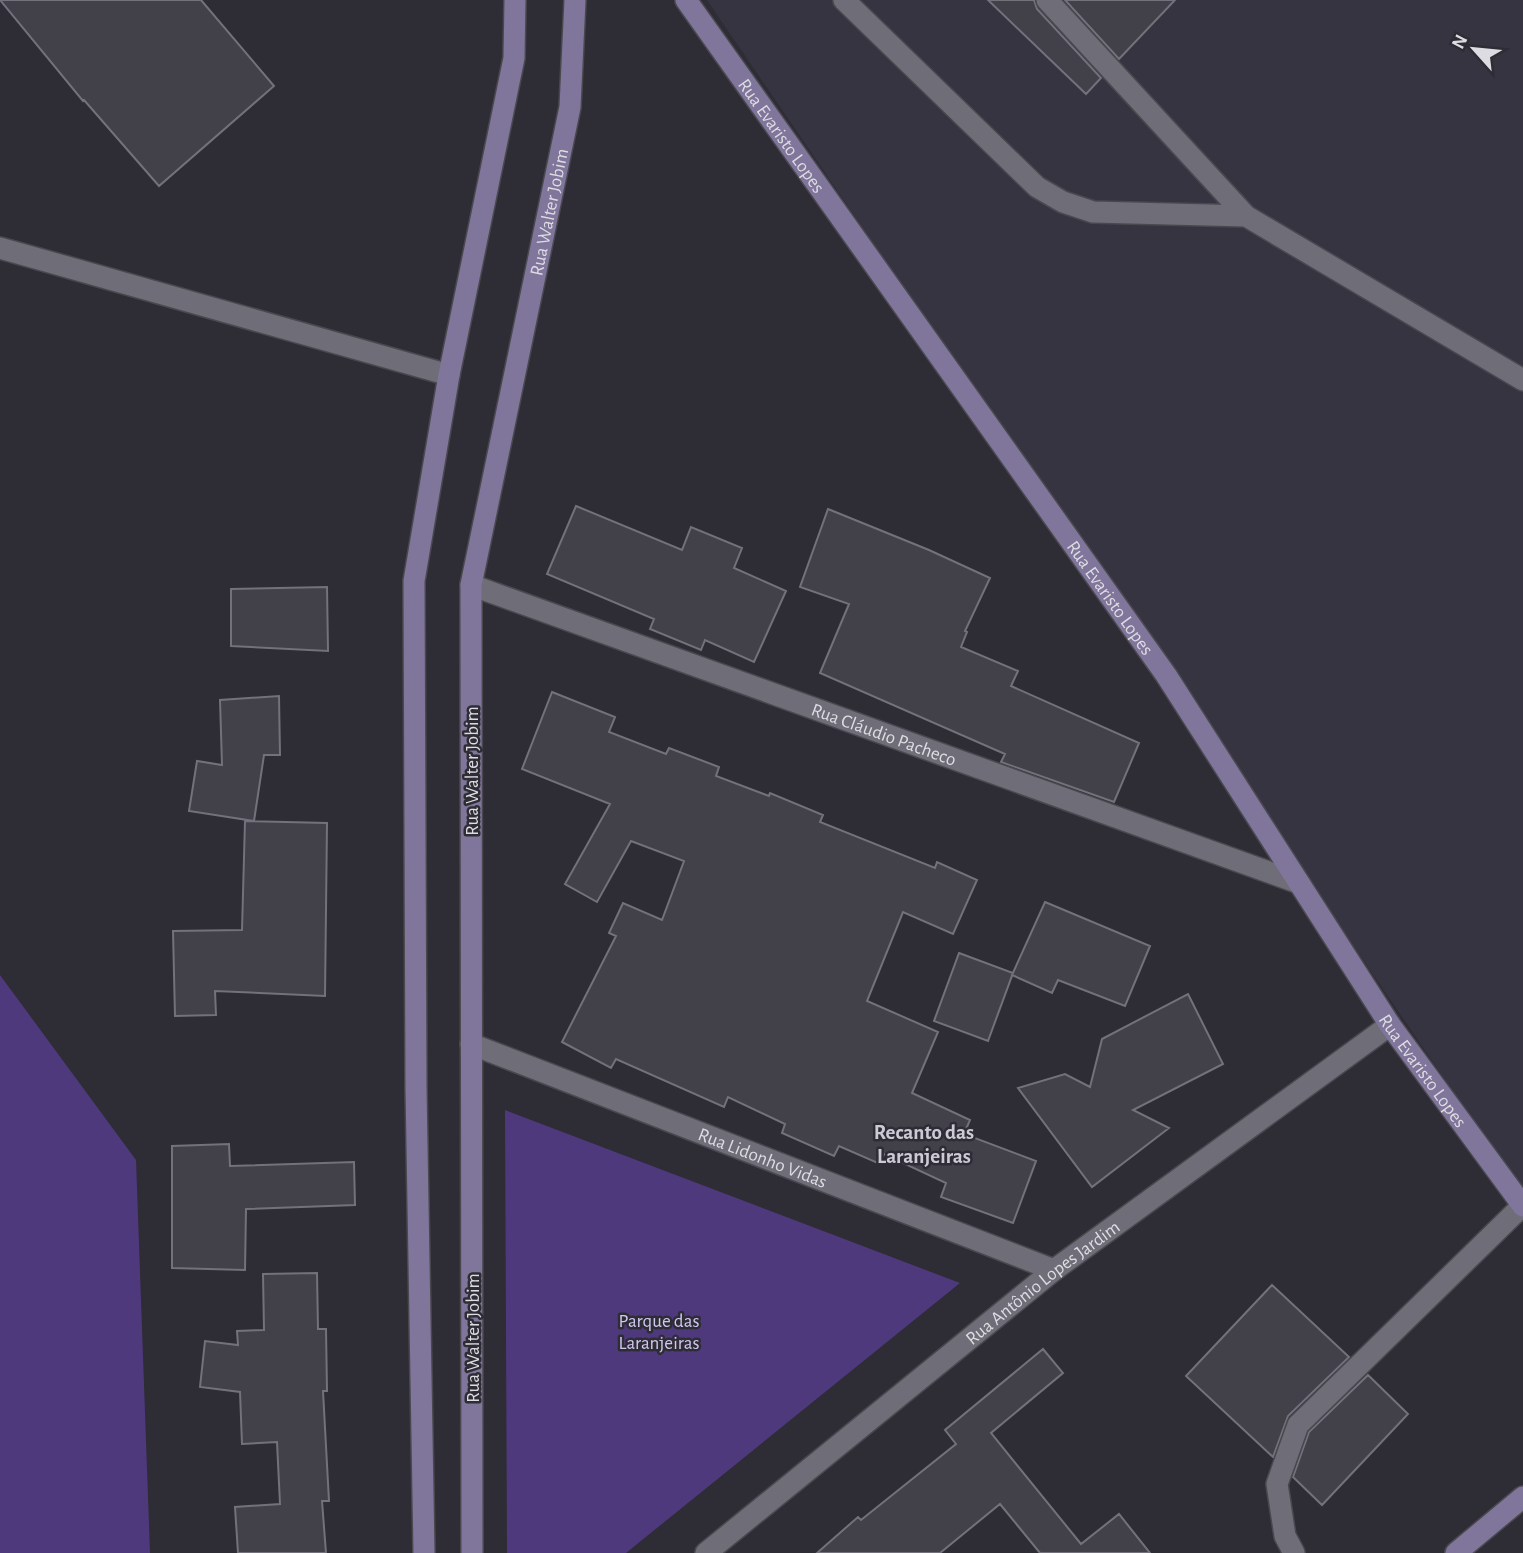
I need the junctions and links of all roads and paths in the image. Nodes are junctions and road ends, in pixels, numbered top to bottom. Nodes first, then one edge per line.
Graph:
1 (515, 0) edge
2 (575, 0) edge
3 (686, 0) edge
4 (844, 0) edge
5 (1047, 0) edge
6 (1246, 216) junction
7 (0, 247) edge
8 (449, 375) junction
9 (1523, 380) edge
10 (471, 585) junction
11 (1299, 883) junction
12 (1390, 1025) junction
13 (471, 1044) junction
14 (1523, 1205) edge
15 (1054, 1269) junction
16 (1523, 1497) edge
17 (424, 1553) edge
18 (472, 1553) edge
19 (706, 1553) edge
20 (1294, 1553) edge
21 (1456, 1553) edge

1 - 8 main road
2 - 10 main road, Rua Walter Jobim
3 - 11 main road, Rua Evaristo Lopes
4 - 6 street
5 - 6 street
6 - 9 street
7 - 8 street
8 - 17 main road
10 - 11 street, Rua Cláudio Pacheco
10 - 13 main road, Rua Walter Jobim
11 - 12 main road, Rua Evaristo Lopes
12 - 14 main road, Rua Evaristo Lopes
12 - 15 street, Rua Antônio Lopes Jardim
13 - 15 street, Rua Lidonho Vidas
13 - 18 main road, Rua Walter Jobim
14 - 20 street
15 - 19 street, Rua Antônio Lopes Jardim
16 - 21 main road

